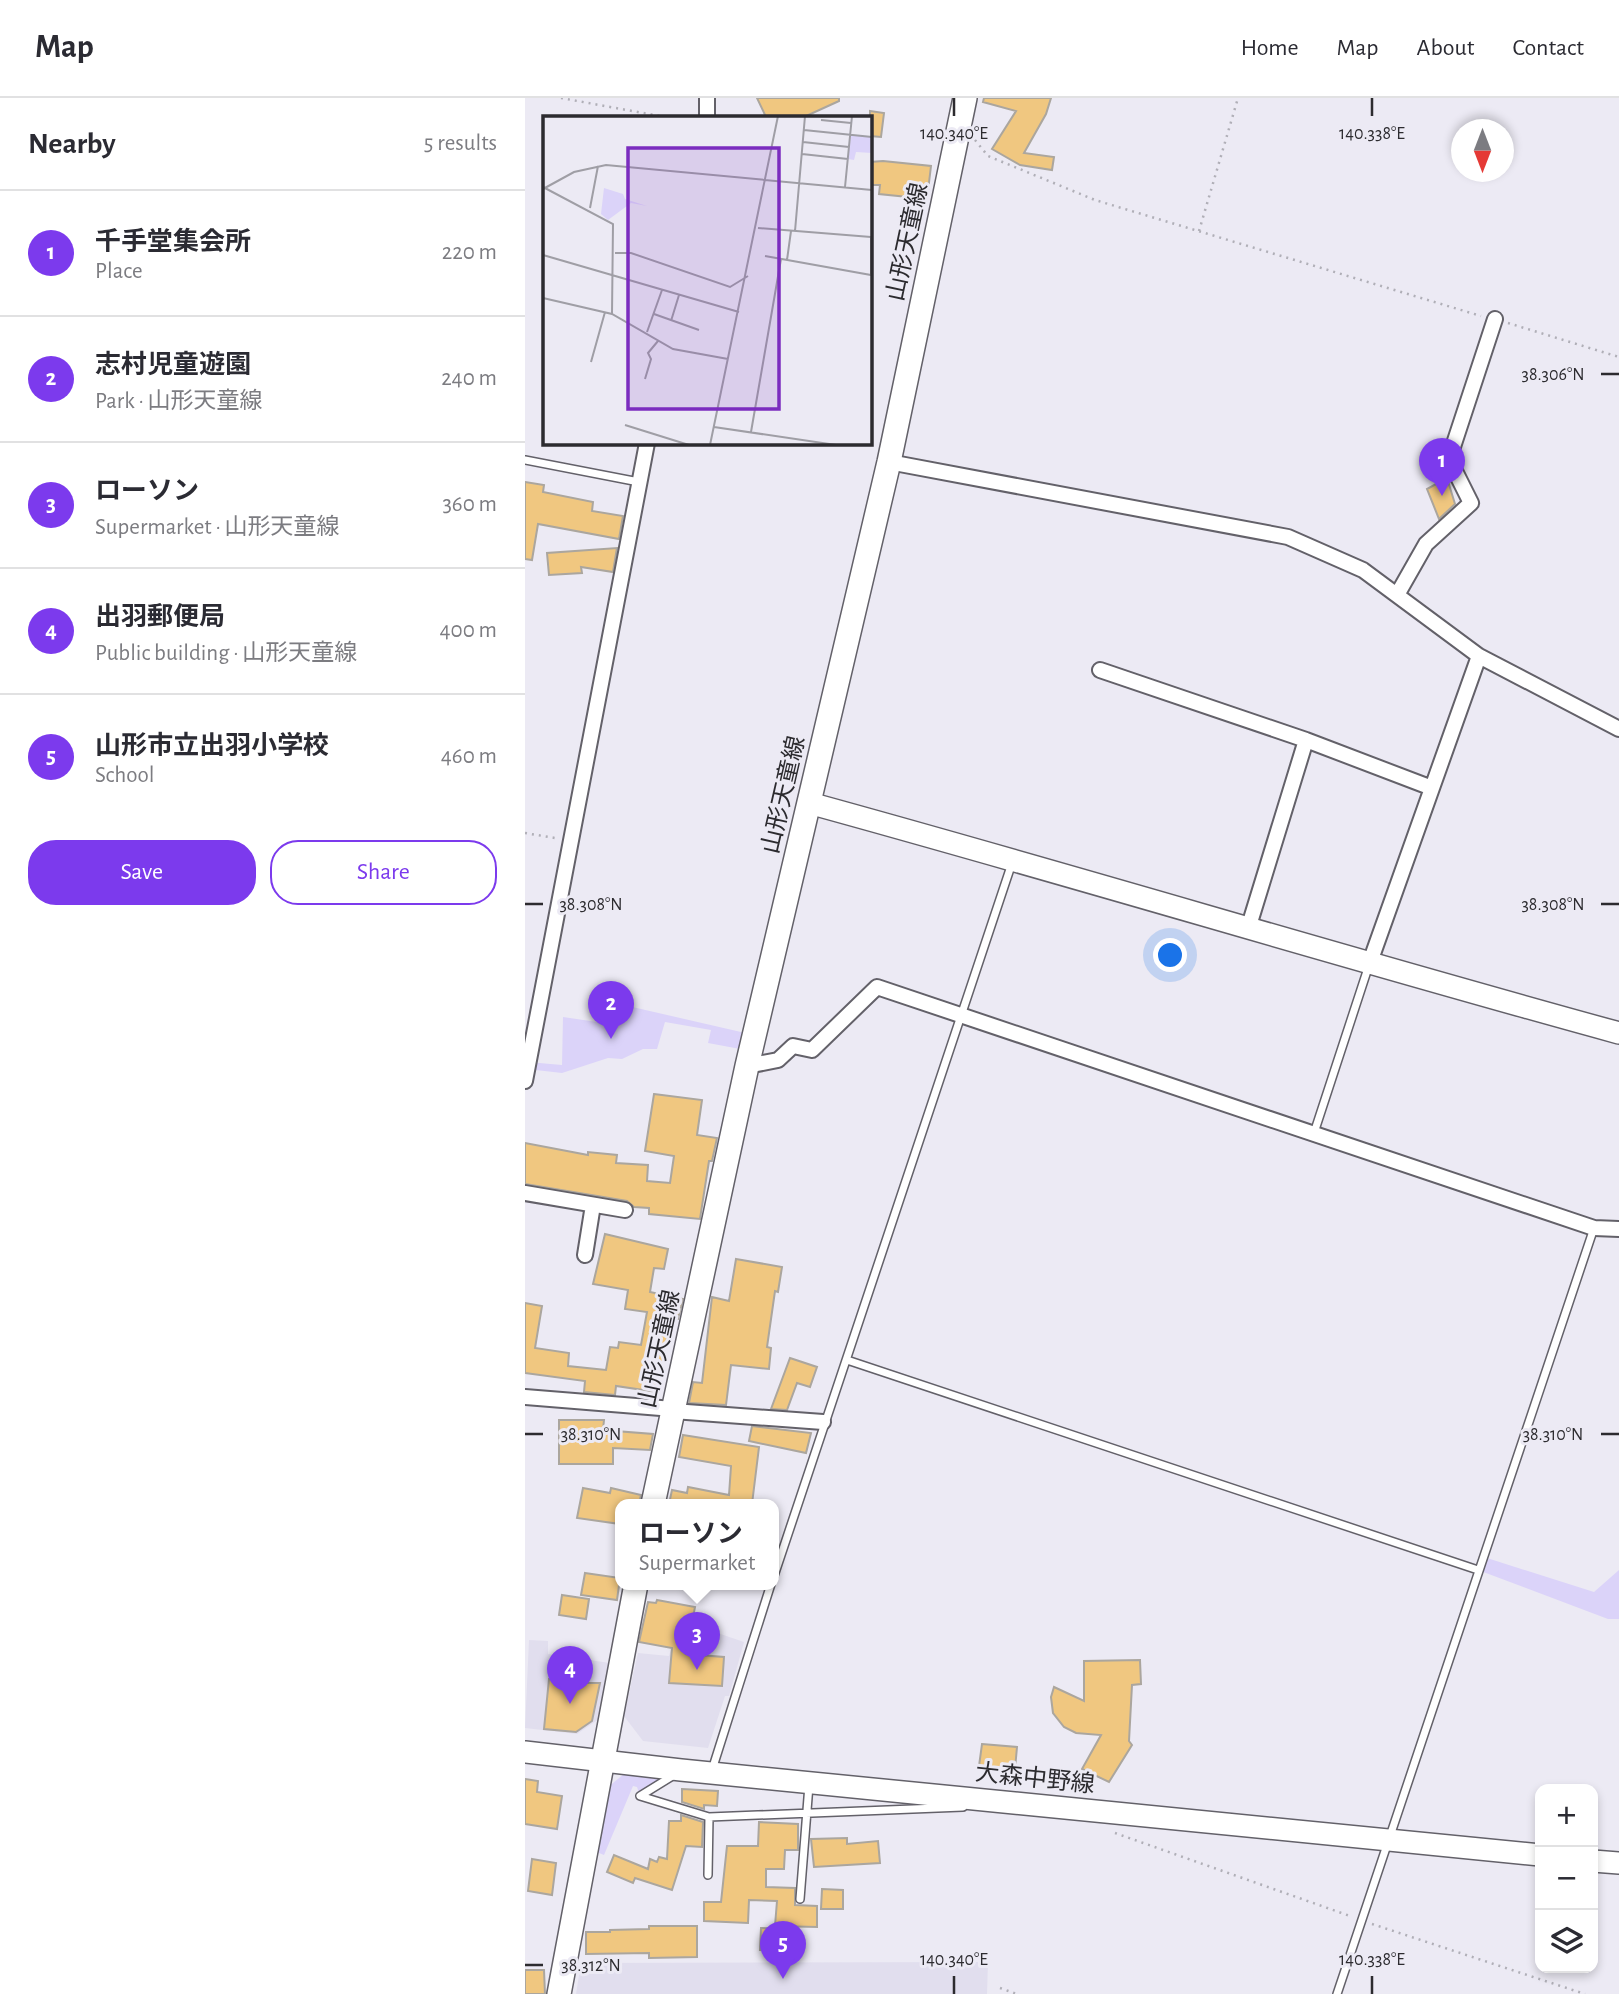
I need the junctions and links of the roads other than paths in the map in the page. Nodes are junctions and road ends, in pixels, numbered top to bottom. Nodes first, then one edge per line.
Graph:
1 (707, 98) edge
2 (965, 98) edge
3 (707, 116) edge
4 (1495, 319) road end
5 (647, 444) edge
6 (525, 460) edge
7 (889, 462) junction
8 (639, 482) junction
9 (1397, 595) junction
10 (1479, 656) junction
11 (1100, 670) dead end
12 (1619, 729) edge
13 (1306, 740) junction
14 (1432, 788) junction
15 (809, 803) junction
16 (1013, 859) junction
17 (1248, 929) junction
18 (1369, 965) junction
19 (961, 1017) junction
20 (1619, 1033) edge
21 (747, 1066) junction
22 (525, 1082) edge
23 (1314, 1133) junction
24 (525, 1192) edge
25 (593, 1205) junction
26 (625, 1210) dead end
27 (1594, 1228) junction
28 (1619, 1228) edge
29 (585, 1255) dead end
30 (847, 1360) junction
31 (525, 1398) edge
32 (673, 1410) junction
33 (823, 1422) junction
34 (654, 1499) edge
35 (779, 1560) edge
36 (1478, 1570) junction
37 (635, 1590) edge
38 (769, 1590) edge
39 (525, 1752) edge
40 (601, 1759) junction
41 (681, 1770) junction
42 (711, 1773) junction
43 (809, 1783) junction
44 (1020, 1804) junction
45 (807, 1815) junction
46 (709, 1817) junction
47 (1389, 1840) junction
48 (1535, 1855) edge
49 (1598, 1861) edge
50 (1619, 1863) edge
51 (708, 1875) dead end
52 (800, 1899) dead end
53 (559, 1994) edge
54 (1337, 1994) edge

1 - 3 street
2 - 7 main road, 山形天童線
4 - 9 street
5 - 8 street
6 - 8 lane
7 - 9 street
7 - 15 main road, 山形天童線
8 - 22 street
9 - 10 street
10 - 12 street
10 - 14 street
11 - 13 street
13 - 14 street
13 - 17 street
14 - 18 street
15 - 16 main road
15 - 21 main road, 山形天童線
16 - 17 main road
16 - 19 lane
17 - 18 main road
18 - 20 main road
18 - 23 lane
19 - 21 street
19 - 23 street
19 - 30 lane
21 - 32 main road, 山形天童線
23 - 27 street
24 - 25 street
25 - 26 street
25 - 29 street
27 - 28 street
27 - 36 lane
30 - 33 lane
30 - 36 lane
31 - 32 street
32 - 33 street
32 - 34 main road, 山形天童線
33 - 35 lane
36 - 47 lane
37 - 40 main road
38 - 42 lane
39 - 40 main road, 大森中野線
40 - 41 main road, 大森中野線
40 - 53 main road
41 - 42 main road, 大森中野線
41 - 46 lane
42 - 43 main road, 大森中野線
43 - 44 main road, 大森中野線
43 - 45 lane
44 - 45 lane
44 - 47 main road, 大森中野線
45 - 46 lane
45 - 52 lane
46 - 51 lane
47 - 48 main road, 大森中野線
47 - 54 lane
49 - 50 main road

